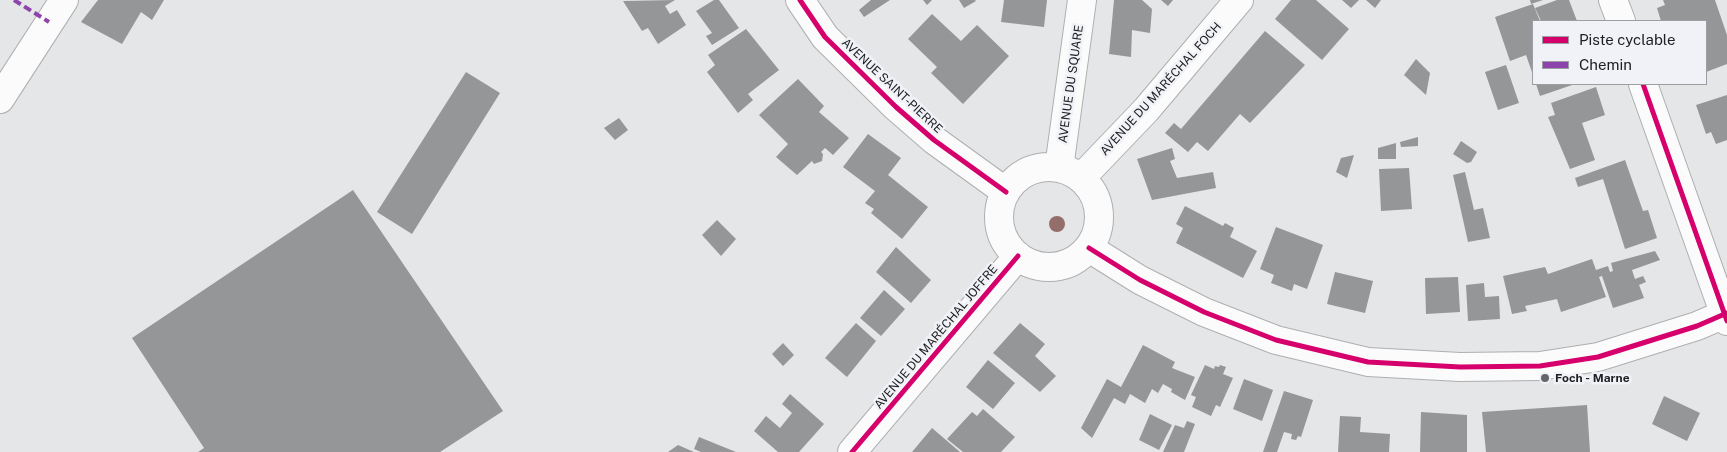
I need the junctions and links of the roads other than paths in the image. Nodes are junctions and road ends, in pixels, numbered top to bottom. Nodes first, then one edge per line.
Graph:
1 (64, 0) edge
2 (800, 0) edge
3 (1082, 0) edge
4 (1239, 0) edge
5 (1613, 0) edge
6 (1621, 20) edge
7 (1643, 85) edge
8 (0, 99) edge
9 (1070, 173) junction
10 (1006, 192) junction
11 (1088, 248) junction
12 (1018, 256) junction
13 (1726, 316) edge
14 (852, 452) edge

1 - 8 street
2 - 10 street, AVENUE SAINT-PIERRE
3 - 9 street, AVENUE DU SQUARE
4 - 9 street, AVENUE DU MARÉCHAL FOCH
5 - 6 street
7 - 13 street
9 - 10 street
9 - 11 street
10 - 12 street
11 - 12 street
11 - 13 street
12 - 14 street, AVENUE DU MARÉCHAL JOFFRE

